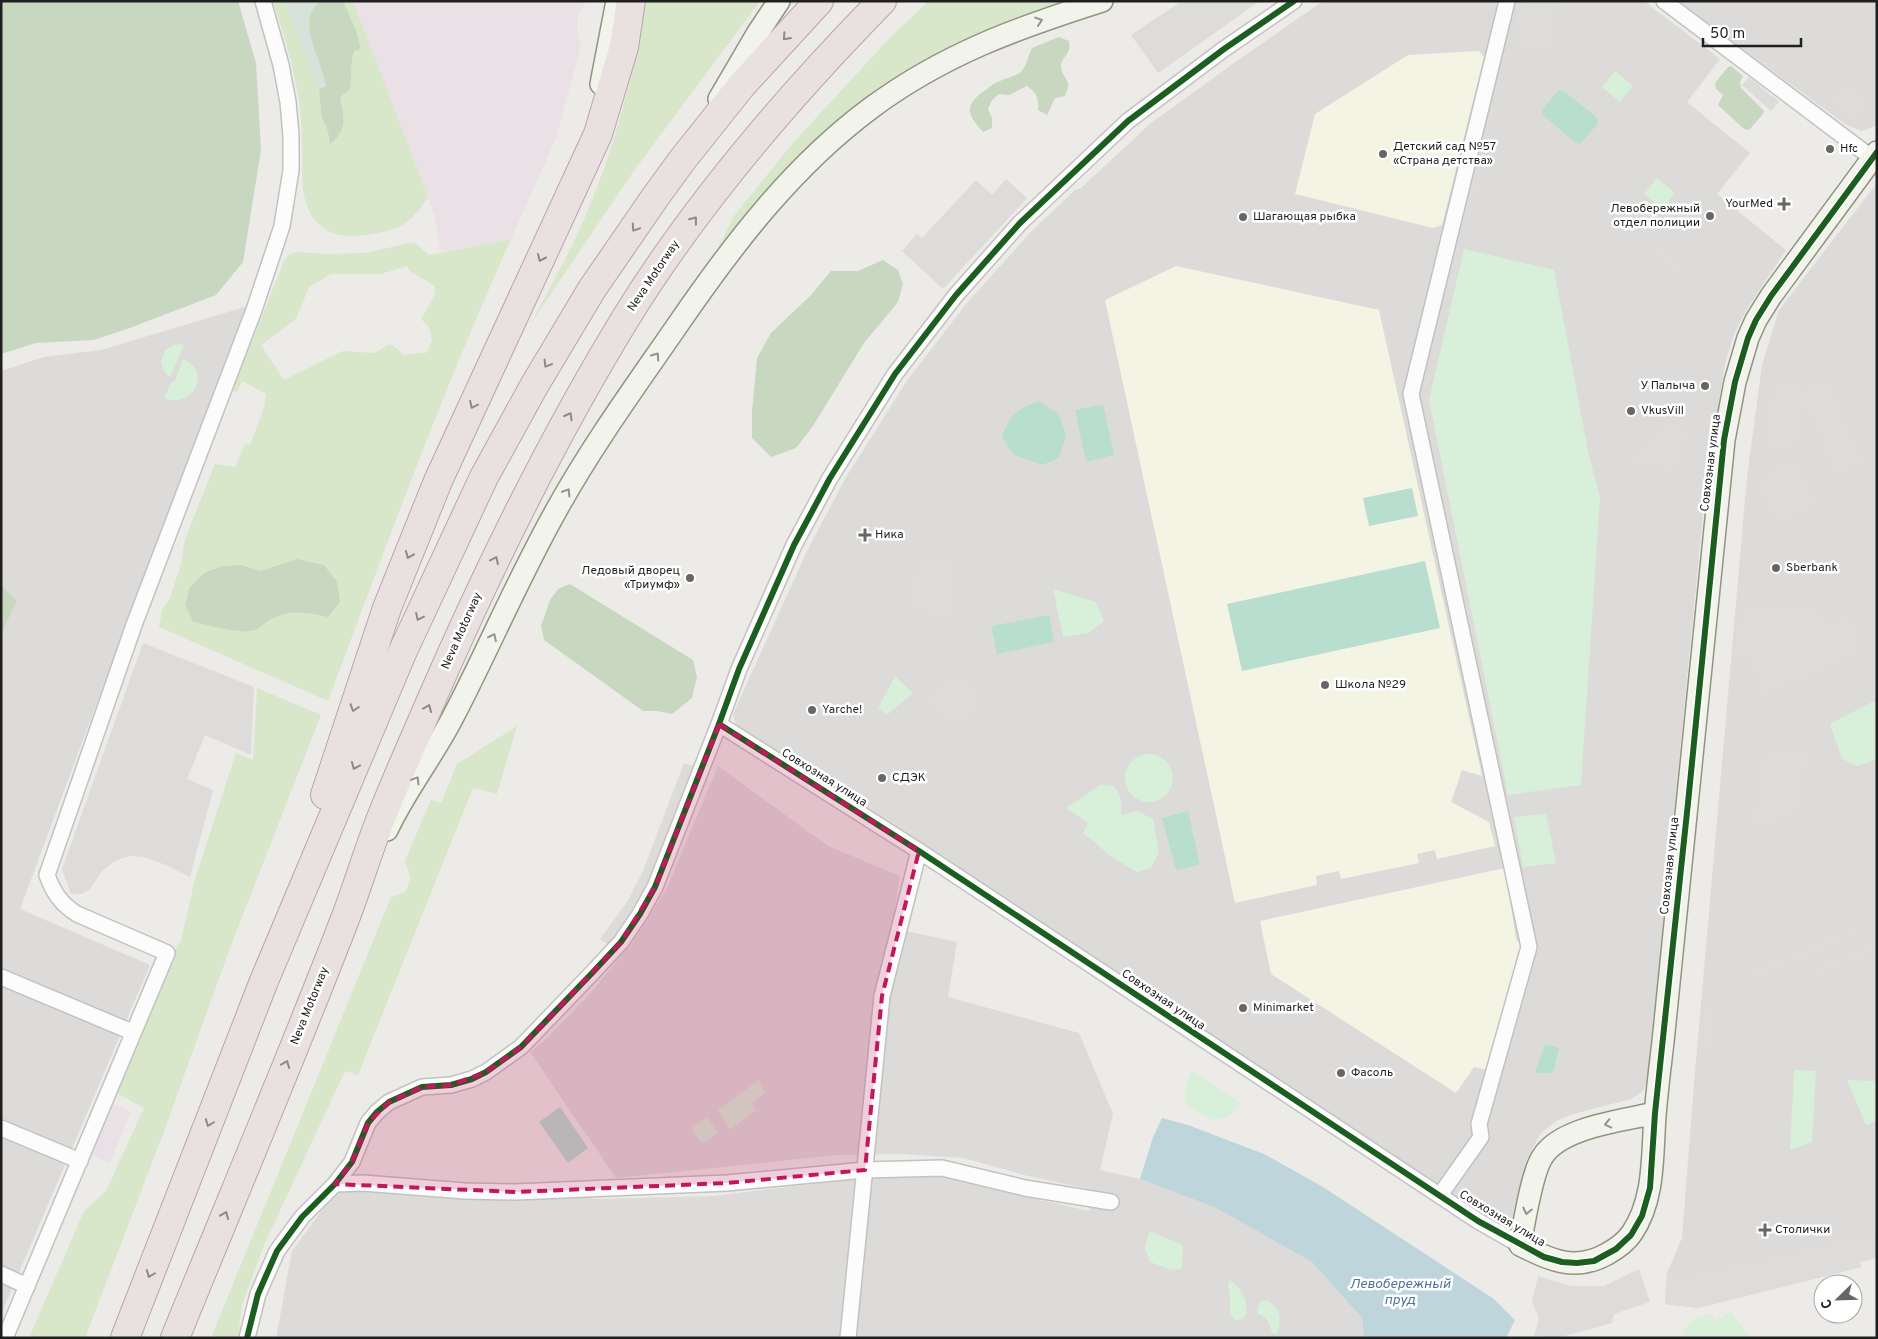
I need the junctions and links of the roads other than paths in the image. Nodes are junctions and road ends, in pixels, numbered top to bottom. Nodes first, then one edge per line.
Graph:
1 (263, 1) edge
2 (617, 1) edge
3 (631, 1) edge
4 (779, 1) edge
5 (820, 1) edge
6 (882, 1) edge
7 (1102, 1) edge
8 (1294, 1) edge
9 (1507, 1) edge
10 (1664, 1) edge
11 (1874, 155) edge
12 (683, 159) junction
13 (561, 213) junction
14 (719, 724) junction
15 (919, 851) junction
16 (346, 916) junction
17 (1, 977) edge
18 (264, 981) junction
19 (132, 1032) junction
20 (1655, 1113) junction
21 (1, 1128) edge
22 (80, 1161) junction
23 (865, 1170) junction
24 (335, 1184) junction
25 (1440, 1195) junction
26 (1111, 1202) dead end
27 (1520, 1245) junction
28 (1, 1274) edge
29 (27, 1286) junction
30 (5, 1338) edge
31 (125, 1338) edge
32 (175, 1338) edge
33 (247, 1338) edge
34 (848, 1338) edge

1 - 19 street
2 - 13 street
3 - 13 highway
4 - 12 street
5 -> 12 highway
16 -> 6 highway, Neva Motorway
16 -> 7 street
8 - 14 street
9 - 25 street
10 - 11 street
11 - 20 street, Совхозная улица
12 -> 18 highway
13 -> 18 highway
14 - 15 street, Совхозная улица
14 - 24 street
15 - 23 street
15 - 25 street, Совхозная улица
32 -> 16 highway, Neva Motorway
17 - 19 street
18 -> 31 highway
19 - 22 street
20 -> 27 street, Совхозная улица
20 - 27 street, Совхозная улица
21 - 22 street
22 - 29 street
23 - 24 street
23 - 26 street
23 - 34 street
24 - 33 street
25 - 27 street, Совхозная улица
28 - 29 street
29 - 30 street

